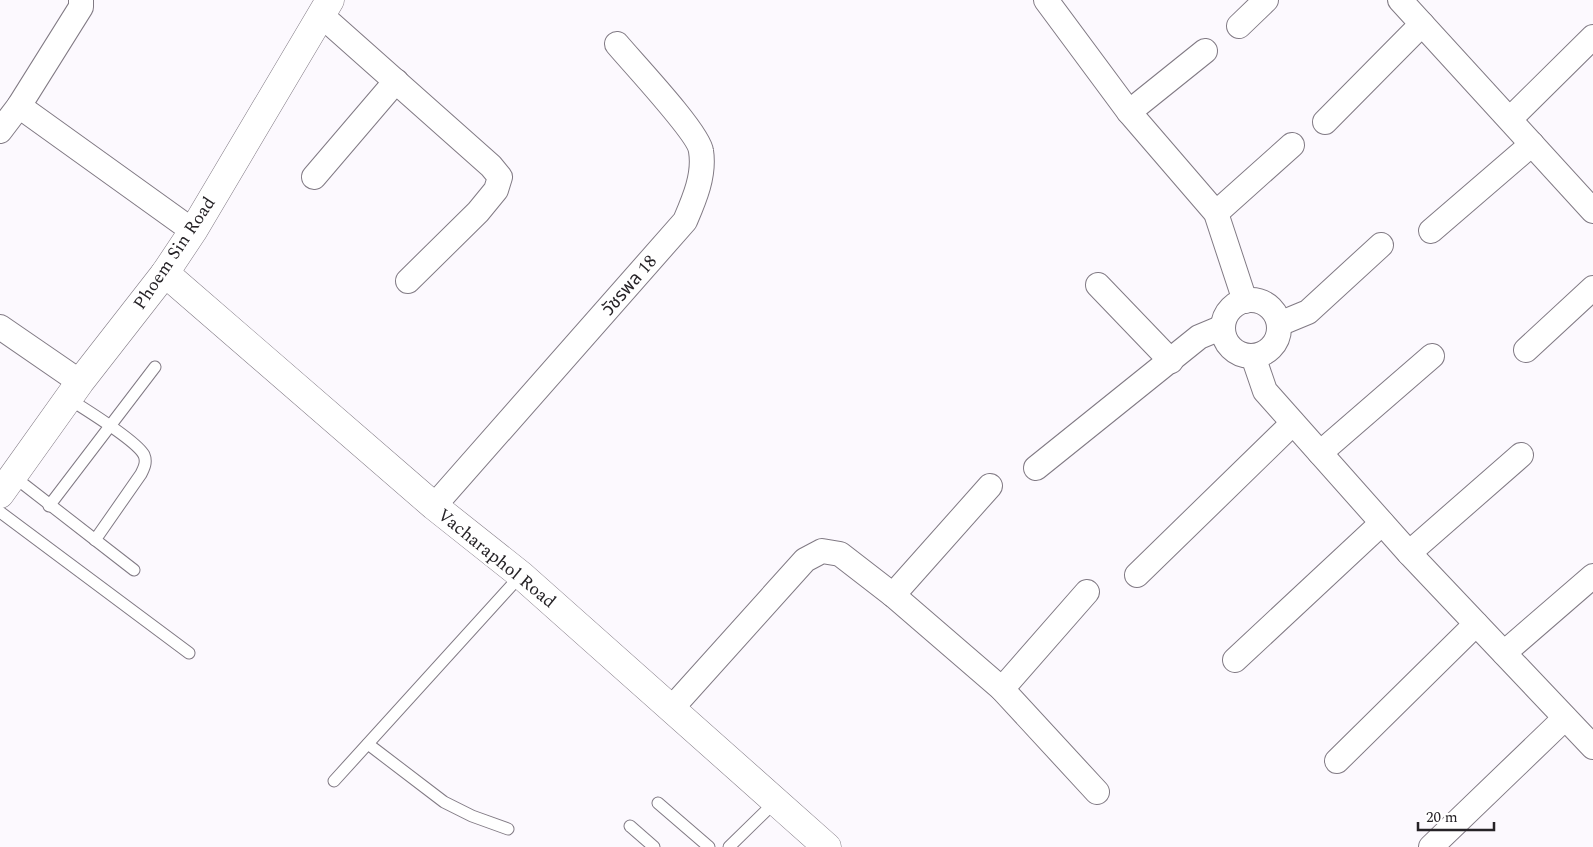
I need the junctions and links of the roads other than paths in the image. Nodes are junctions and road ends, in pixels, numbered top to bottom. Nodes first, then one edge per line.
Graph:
1 (81, 0) edge
2 (1266, 0) edge
3 (1405, 2) edge
4 (1056, 4) edge
5 (326, 8) edge
6 (1422, 24) junction
7 (1239, 26) dead end
8 (1593, 37) edge
9 (616, 44) dead end
10 (1205, 51) dead end
11 (396, 81) junction
12 (19, 106) junction
13 (1129, 112) junction
14 (1510, 119) junction
15 (1325, 122) dead end
16 (0, 131) edge
17 (1532, 144) junction
18 (1292, 145) dead end
19 (314, 177) dead end
20 (1593, 211) edge
21 (1216, 213) junction
22 (193, 231) junction
23 (1431, 231) dead end
24 (1380, 245) dead end
25 (165, 273) junction
26 (408, 281) dead end
27 (1098, 285) dead end
28 (1593, 288) edge
29 (1245, 301) junction
30 (1279, 324) junction
31 (0, 327) edge
32 (1223, 327) junction
33 (1526, 350) dead end
34 (1253, 356) junction
35 (1432, 356) dead end
36 (1171, 361) junction
37 (155, 367) dead end
38 (75, 391) junction
39 (1293, 423) junction
40 (110, 425) junction
41 (1320, 453) junction
42 (1521, 455) dead end
43 (1036, 468) dead end
44 (6, 485) edge
45 (990, 486) dead end
46 (49, 506) junction
47 (434, 506) junction
48 (0, 512) edge
49 (1382, 523) junction
50 (96, 540) junction
51 (1409, 553) junction
52 (134, 570) dead end
53 (521, 575) junction
54 (1137, 575) dead end
55 (1593, 576) edge
56 (1087, 592) dead end
57 (893, 595) junction
58 (1476, 624) junction
59 (189, 653) dead end
60 (1504, 653) junction
61 (1235, 660) dead end
62 (1002, 689) junction
63 (671, 709) junction
64 (1566, 718) junction
65 (368, 744) junction
66 (1593, 745) edge
67 (1337, 761) dead end
68 (334, 780) dead end
69 (1097, 792) dead end
70 (775, 802) junction
71 (658, 803) dead end
72 (630, 826) dead end
73 (508, 830) dead end
74 (654, 847) edge
75 (709, 847) edge
76 (729, 847) edge
77 (827, 847) edge
78 (1430, 847) edge

1 - 12 street
2 - 7 street
3 - 6 street
4 - 13 street
5 - 11 street
5 - 22 street, Phoem Sin Road
6 - 14 street
6 - 15 street
8 - 14 street
9 - 47 street, วัชรพล 18
10 - 13 street
11 - 19 street
11 - 26 street
12 - 16 street
12 - 22 street
13 - 21 street
14 - 17 street
17 - 20 street
17 - 23 street
18 - 21 street
21 - 29 street
22 - 25 street, Phoem Sin Road
24 - 30 street
25 - 38 street, Phoem Sin Road
25 - 47 street, Vacharaphol Road
27 - 36 street
28 - 33 street
29 - 30 street
29 - 32 street
30 - 34 street
31 - 38 street
32 - 34 street
32 - 36 street
34 - 39 street
35 - 41 street
36 - 43 street
37 - 40 lane
38 - 40 lane
38 - 44 street, Phoem Sin Road
39 - 41 street
39 - 54 street
40 - 46 lane
40 - 50 lane
41 - 49 street
42 - 51 street
44 - 46 lane
45 - 57 street
46 - 50 lane
47 - 53 street, Vacharaphol Road
48 - 59 lane
49 - 51 street
49 - 61 street
50 - 52 lane
51 - 58 street
53 - 63 street, Vacharaphol Road
53 - 65 lane
55 - 60 street
56 - 62 street
57 - 62 street
57 - 63 street
58 - 60 street
58 - 67 street
60 - 64 street
62 - 69 street
63 - 70 street, Vacharaphol Road
64 - 66 street
64 - 78 street
65 - 68 lane
65 - 73 lane
70 - 76 lane
70 - 77 street, Vacharaphol Road
71 - 75 lane
72 - 74 lane

